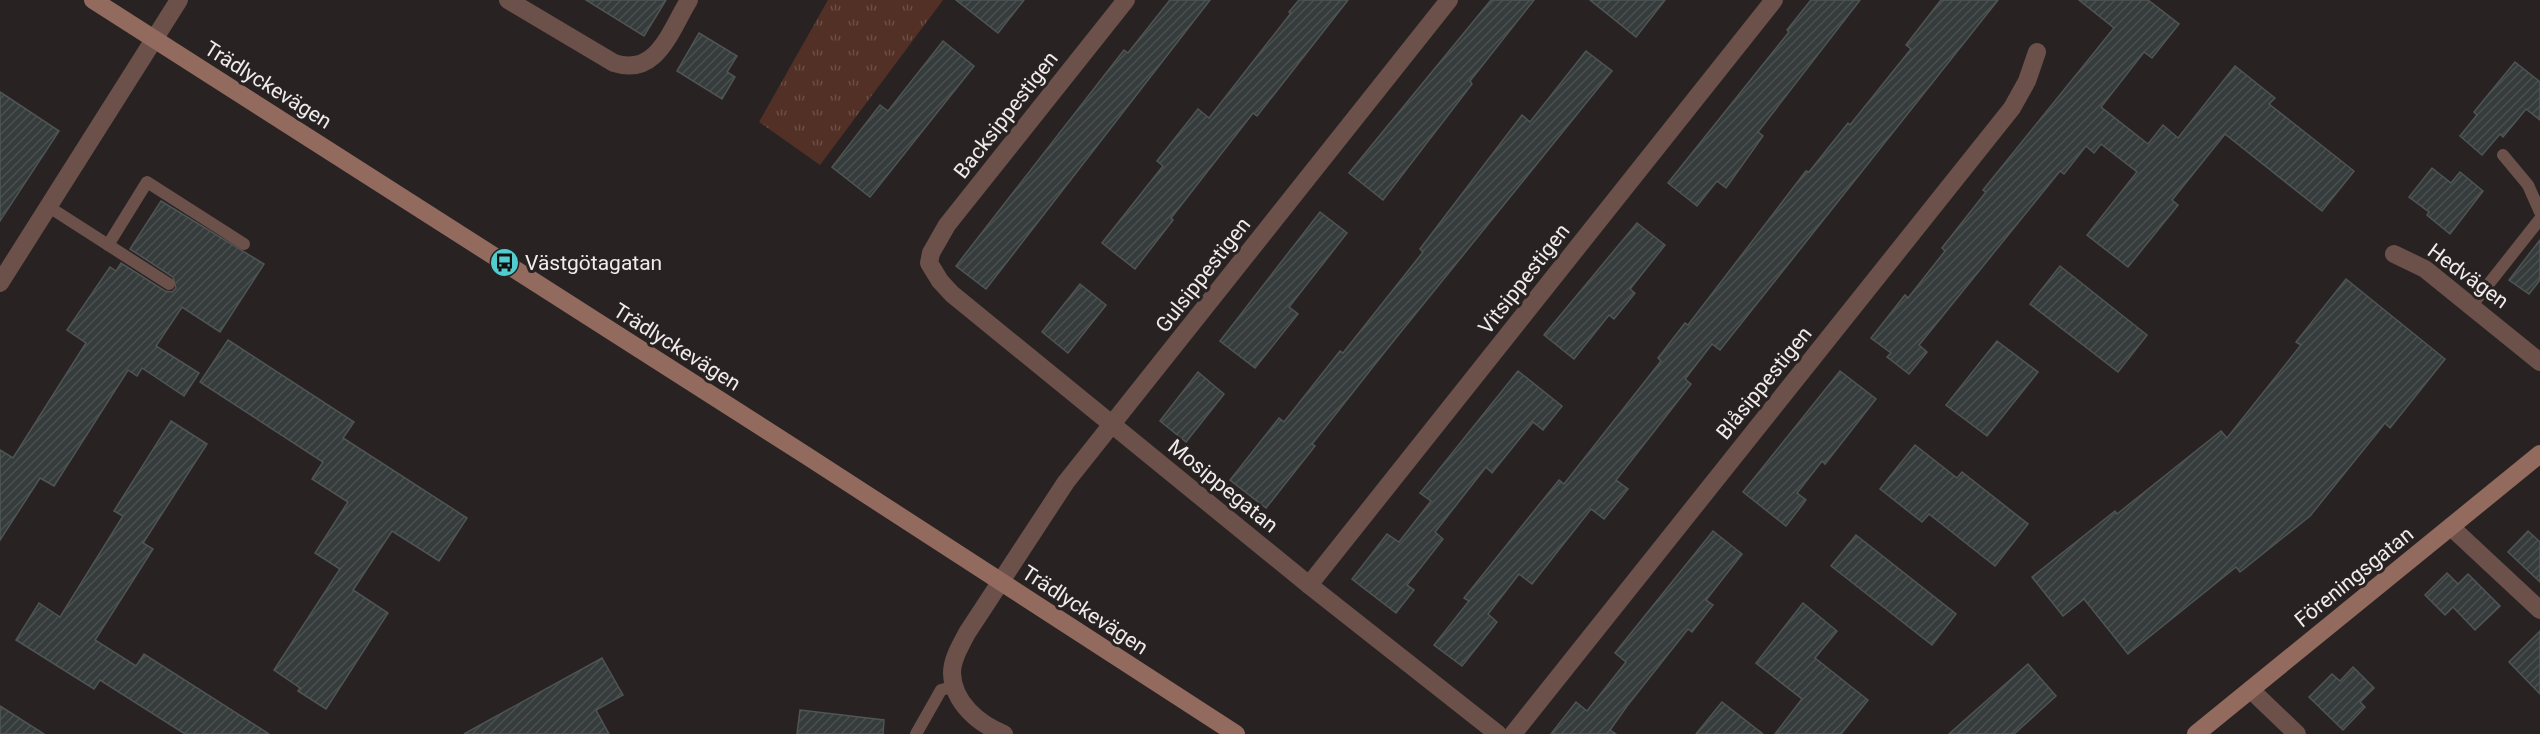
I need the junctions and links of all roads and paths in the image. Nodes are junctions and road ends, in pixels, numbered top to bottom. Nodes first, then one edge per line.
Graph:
1 (93, 0) edge
2 (179, 0) edge
3 (508, 0) edge
4 (689, 0) edge
5 (1126, 0) edge
6 (1449, 0) edge
7 (1773, 0) edge
8 (154, 40) junction
9 (2037, 52) dead end
10 (2503, 155) dead end
11 (49, 207) junction
12 (2540, 212) edge
13 (2540, 219) edge
14 (108, 244) junction
15 (244, 244) dead end
16 (2394, 254) dead end
17 (929, 263) joint
18 (0, 283) edge
19 (169, 284) dead end
20 (2472, 305) junction
21 (2540, 362) edge
22 (1113, 425) junction
23 (2540, 454) edge
24 (2451, 527) junction
25 (999, 582) junction
26 (1309, 585) junction
27 (2540, 610) edge
28 (956, 686) junction
29 (2251, 690) junction
30 (916, 734) edge
31 (1004, 734) edge
32 (1236, 734) edge
33 (1498, 734) edge
34 (1513, 734) edge
35 (2196, 734) edge
36 (2297, 734) edge

1 - 8 street, Trädlyckevägen
2 - 8 street
3 - 4 street
5 - 17 street, Backsippestigen
6 - 22 street, Gulsippestigen
7 - 26 street, Vitsippestigen
8 - 11 street
8 - 25 street, Trädlyckevägen
9 - 34 street, Blåsippestigen
10 - 12 lane
11 - 14 lane
11 - 18 street
13 - 20 lane
14 - 15 lane
14 - 19 lane
16 - 20 street, Hedvägen
17 - 22 street, Mosippegatan
20 - 21 street, Hedvägen
22 - 25 street, Gulsippestigen
22 - 26 street, Mosippegatan
23 - 24 street, Föreningsgatan
24 - 27 street
24 - 29 street, Föreningsgatan
25 - 28 street, Gulsippestigen
25 - 32 street, Trädlyckevägen
26 - 33 street, Mosippegatan
28 - 30 lane
28 - 31 street
29 - 35 street, Föreningsgatan
29 - 36 street

